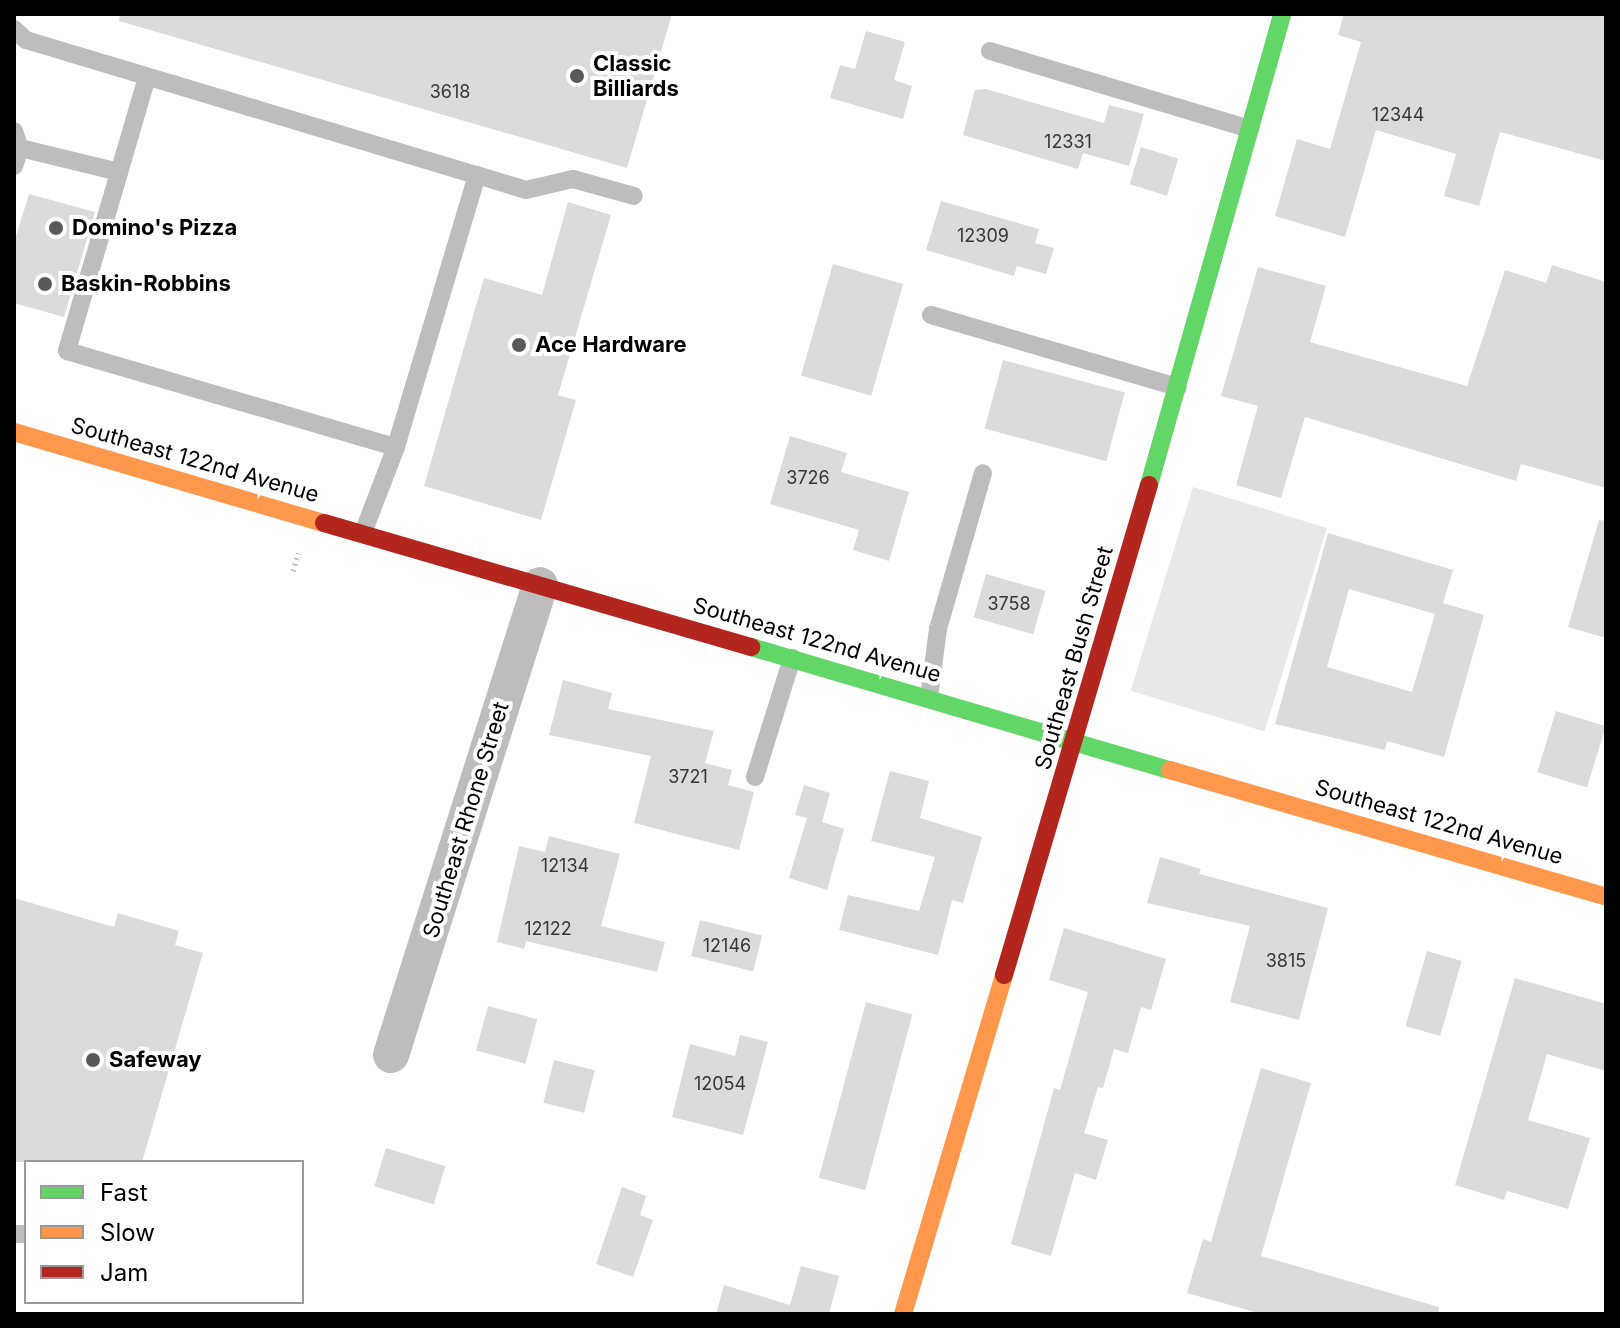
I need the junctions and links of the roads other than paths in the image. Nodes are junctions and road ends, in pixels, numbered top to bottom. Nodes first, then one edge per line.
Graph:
1 (1282, 14) edge
2 (14, 29) edge
3 (990, 51) dead end
4 (147, 77) junction
5 (1250, 129) junction
6 (16, 148) edge
7 (119, 172) junction
8 (477, 175) junction
9 (634, 196) dead end
10 (931, 315) dead end
11 (1178, 387) junction
12 (14, 432) edge
13 (396, 447) junction
14 (983, 473) dead end
15 (363, 533) junction
16 (540, 585) junction
17 (792, 658) junction
18 (929, 698) junction
19 (1075, 741) junction
20 (755, 777) dead end
21 (1606, 897) edge
22 (391, 1055) dead end
23 (903, 1314) edge

1 - 5 main road, Southeast Bush Street
2 - 4 lane
3 - 5 lane
4 - 7 lane
4 - 8 lane
5 - 11 main road, Southeast Bush Street
6 - 7 lane
7 - 13 lane
8 - 9 lane
8 - 13 lane
10 - 11 lane
11 - 19 main road, Southeast Bush Street
12 - 15 main road, Southeast 122nd Avenue
13 - 15 lane
14 - 18 lane
15 - 16 main road, Southeast 122nd Avenue
16 - 17 main road, Southeast 122nd Avenue
16 - 22 street, Southeast Rhone Street
17 - 18 main road, Southeast 122nd Avenue
17 - 20 lane
18 - 19 main road, Southeast 122nd Avenue
19 - 21 main road, Southeast 122nd Avenue
19 - 23 main road, Southeast Bush Street

